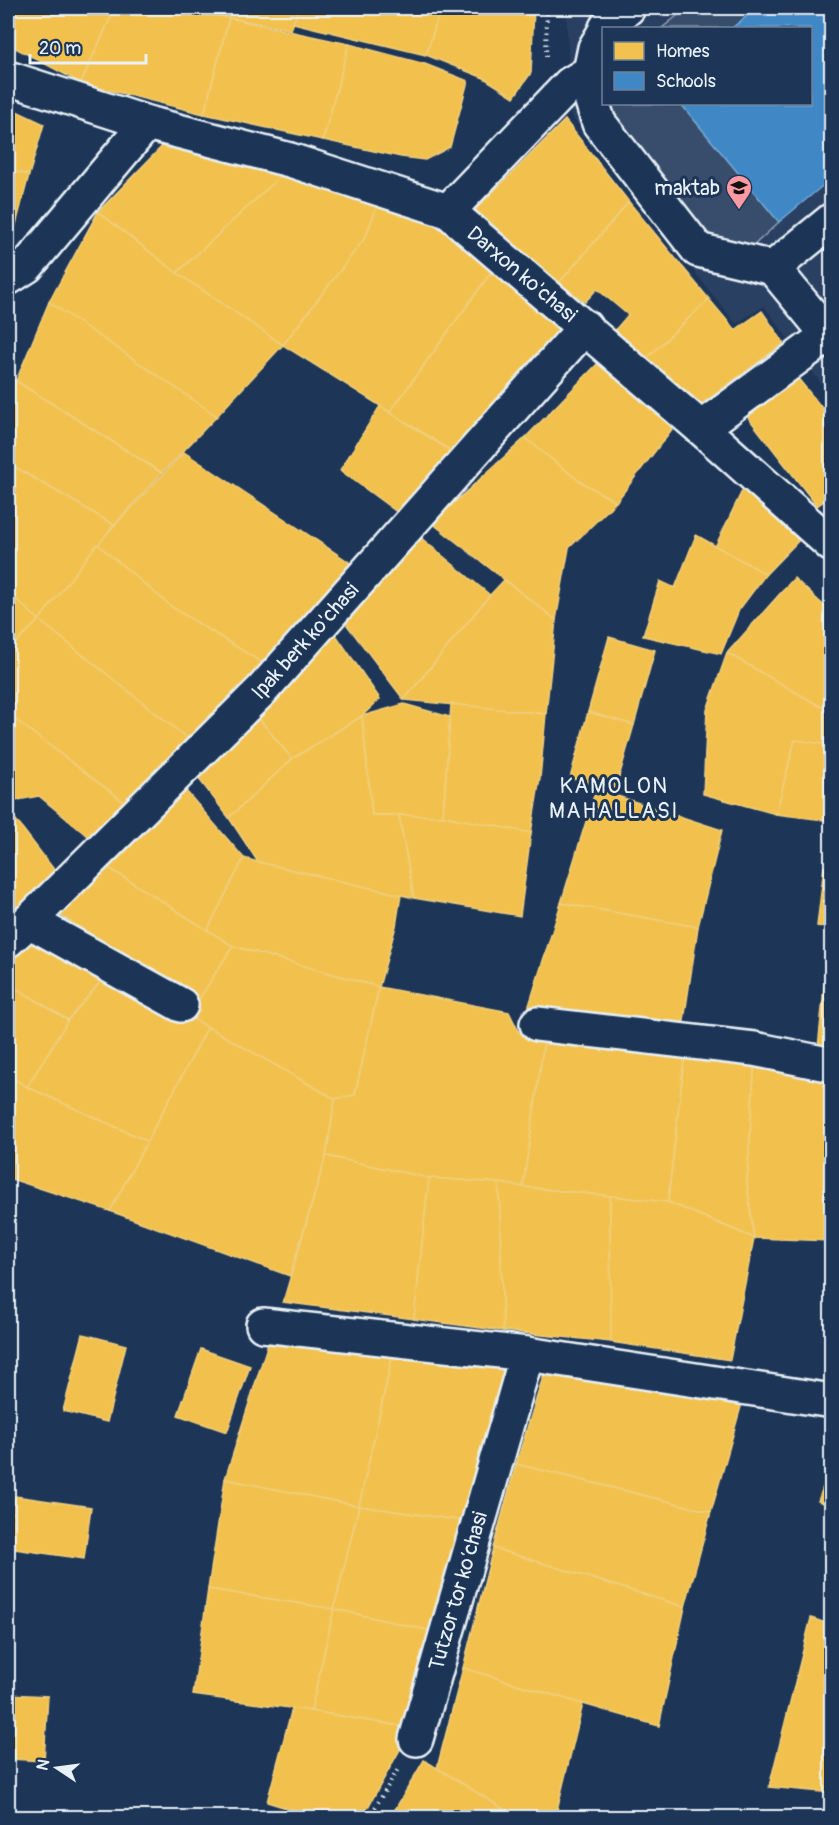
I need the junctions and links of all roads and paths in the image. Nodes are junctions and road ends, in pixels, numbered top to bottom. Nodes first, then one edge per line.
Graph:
1 (628, 8) edge
2 (607, 27) edge
3 (602, 35) edge
4 (590, 72) junction
5 (8, 78) edge
6 (147, 123) junction
7 (448, 211) junction
8 (831, 220) edge
9 (773, 268) junction
10 (8, 278) edge
11 (585, 327) junction
12 (830, 334) edge
13 (701, 428) junction
14 (831, 544) edge
15 (18, 930) edge
16 (181, 1005) dead end
17 (537, 1024) dead end
18 (831, 1065) edge
19 (263, 1325) dead end
20 (526, 1354) junction
21 (831, 1401) edge
22 (416, 1739) joint
23 (369, 1818) edge

1 - 2 street
3 - 4 street
4 - 7 street
4 - 9 street
5 - 6 street, Darxon ko'chasi
6 - 7 street, Darxon ko'chasi
6 - 10 street
7 - 11 street, Darxon ko'chasi
8 - 9 street
9 - 12 street
11 - 13 street, Darxon ko'chasi
11 - 15 street, Ipak berk ko'chasi
12 - 13 street
13 - 14 street, Darxon ko'chasi
15 - 16 street
17 - 18 street
19 - 20 street
20 - 21 street
20 - 22 street, Tutzor tor ko‘chasi
22 - 23 path

